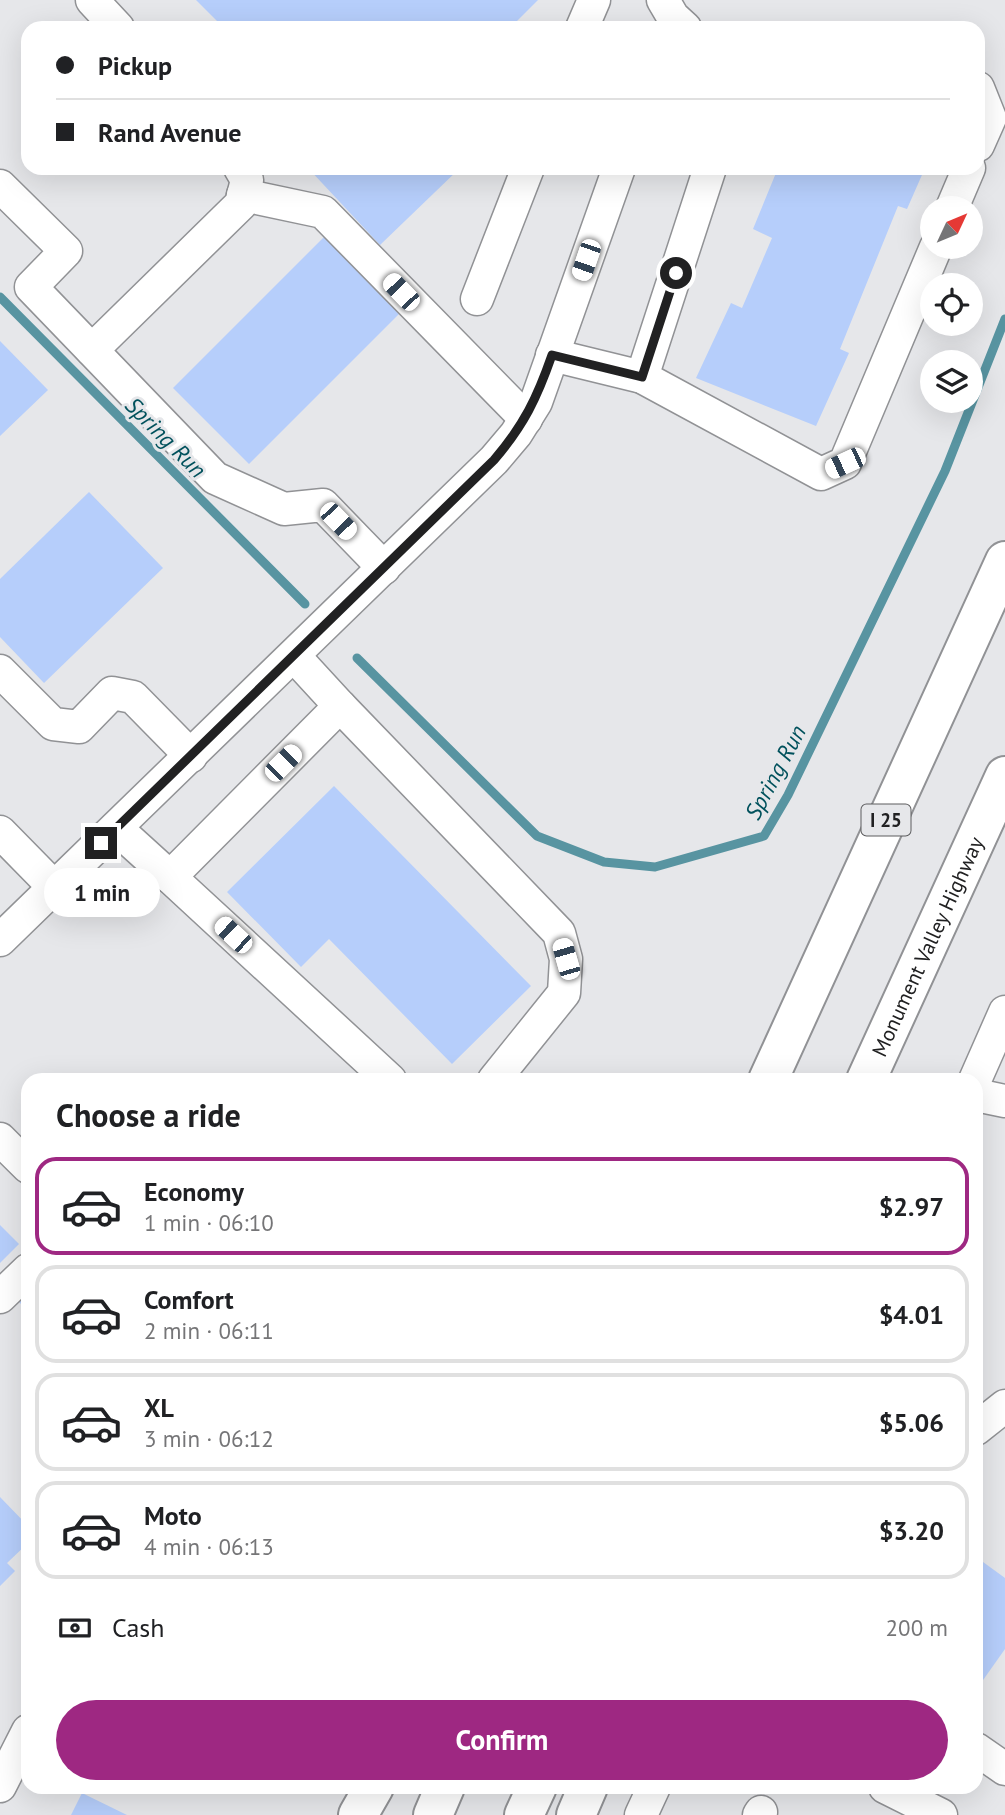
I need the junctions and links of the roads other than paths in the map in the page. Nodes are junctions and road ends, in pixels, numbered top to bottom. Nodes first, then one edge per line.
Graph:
1 (92, 0) edge
2 (594, 0) edge
3 (112, 21) edge
4 (585, 21) edge
5 (985, 106) edge
6 (985, 129) edge
7 (524, 175) edge
8 (616, 175) edge
9 (708, 175) edge
10 (966, 175) edge
11 (242, 182) edge
12 (0, 186) edge
13 (957, 196) edge
14 (931, 259) edge
15 (477, 299) dead end
16 (92, 350) junction
17 (552, 355) junction
18 (642, 377) junction
19 (526, 419) junction
20 (1005, 561) edge
21 (384, 568) junction
22 (294, 656) junction
23 (0, 671) edge
24 (340, 706) junction
25 (191, 756) junction
26 (1005, 776) edge
27 (116, 828) junction
28 (0, 832) edge
29 (170, 877) junction
30 (55, 888) junction
31 (0, 940) edge
32 (1005, 1012) edge
33 (382, 1073) edge
34 (500, 1073) edge
35 (771, 1073) edge
36 (870, 1073) edge
37 (978, 1073) edge
38 (983, 1096) edge
39 (1005, 1101) edge
40 (0, 1139) edge
41 (21, 1160) edge
42 (21, 1277) edge
43 (0, 1297) edge
44 (1005, 1406) edge
45 (983, 1423) edge
46 (21, 1745) edge
47 (983, 1754) edge
48 (1005, 1769) edge
49 (0, 1786) edge
50 (370, 1794) edge
51 (442, 1794) edge
52 (534, 1794) edge
53 (585, 1794) edge
54 (650, 1794) edge
55 (899, 1794) edge
56 (358, 1815) edge
57 (433, 1815) edge
58 (524, 1815) edge
59 (576, 1815) edge
60 (640, 1815) edge
61 (940, 1815) edge

1 - 3 street
2 - 4 street
5 - 6 street
7 - 15 street
8 - 17 street
9 - 18 street
10 - 13 street
11 - 16 street
11 - 19 street
12 - 16 street
14 - 18 street
16 - 21 street
17 - 18 street
17 - 19 street
19 - 21 street
20 - 35 highway, I 25
21 - 22 street
22 - 24 street
22 - 25 street
23 - 25 street
24 - 29 street
24 - 34 street
25 - 27 street
26 - 36 highway, Monument Valley Highway
27 - 29 street
27 - 30 street
28 - 30 street
29 - 33 street
30 - 31 street
32 - 37 street
38 - 39 street
40 - 41 street
42 - 43 street
44 - 45 street
46 - 49 street
47 - 48 street
50 - 56 highway
51 - 57 highway
52 - 58 highway
53 - 59 highway
54 - 60 street
55 - 61 street

